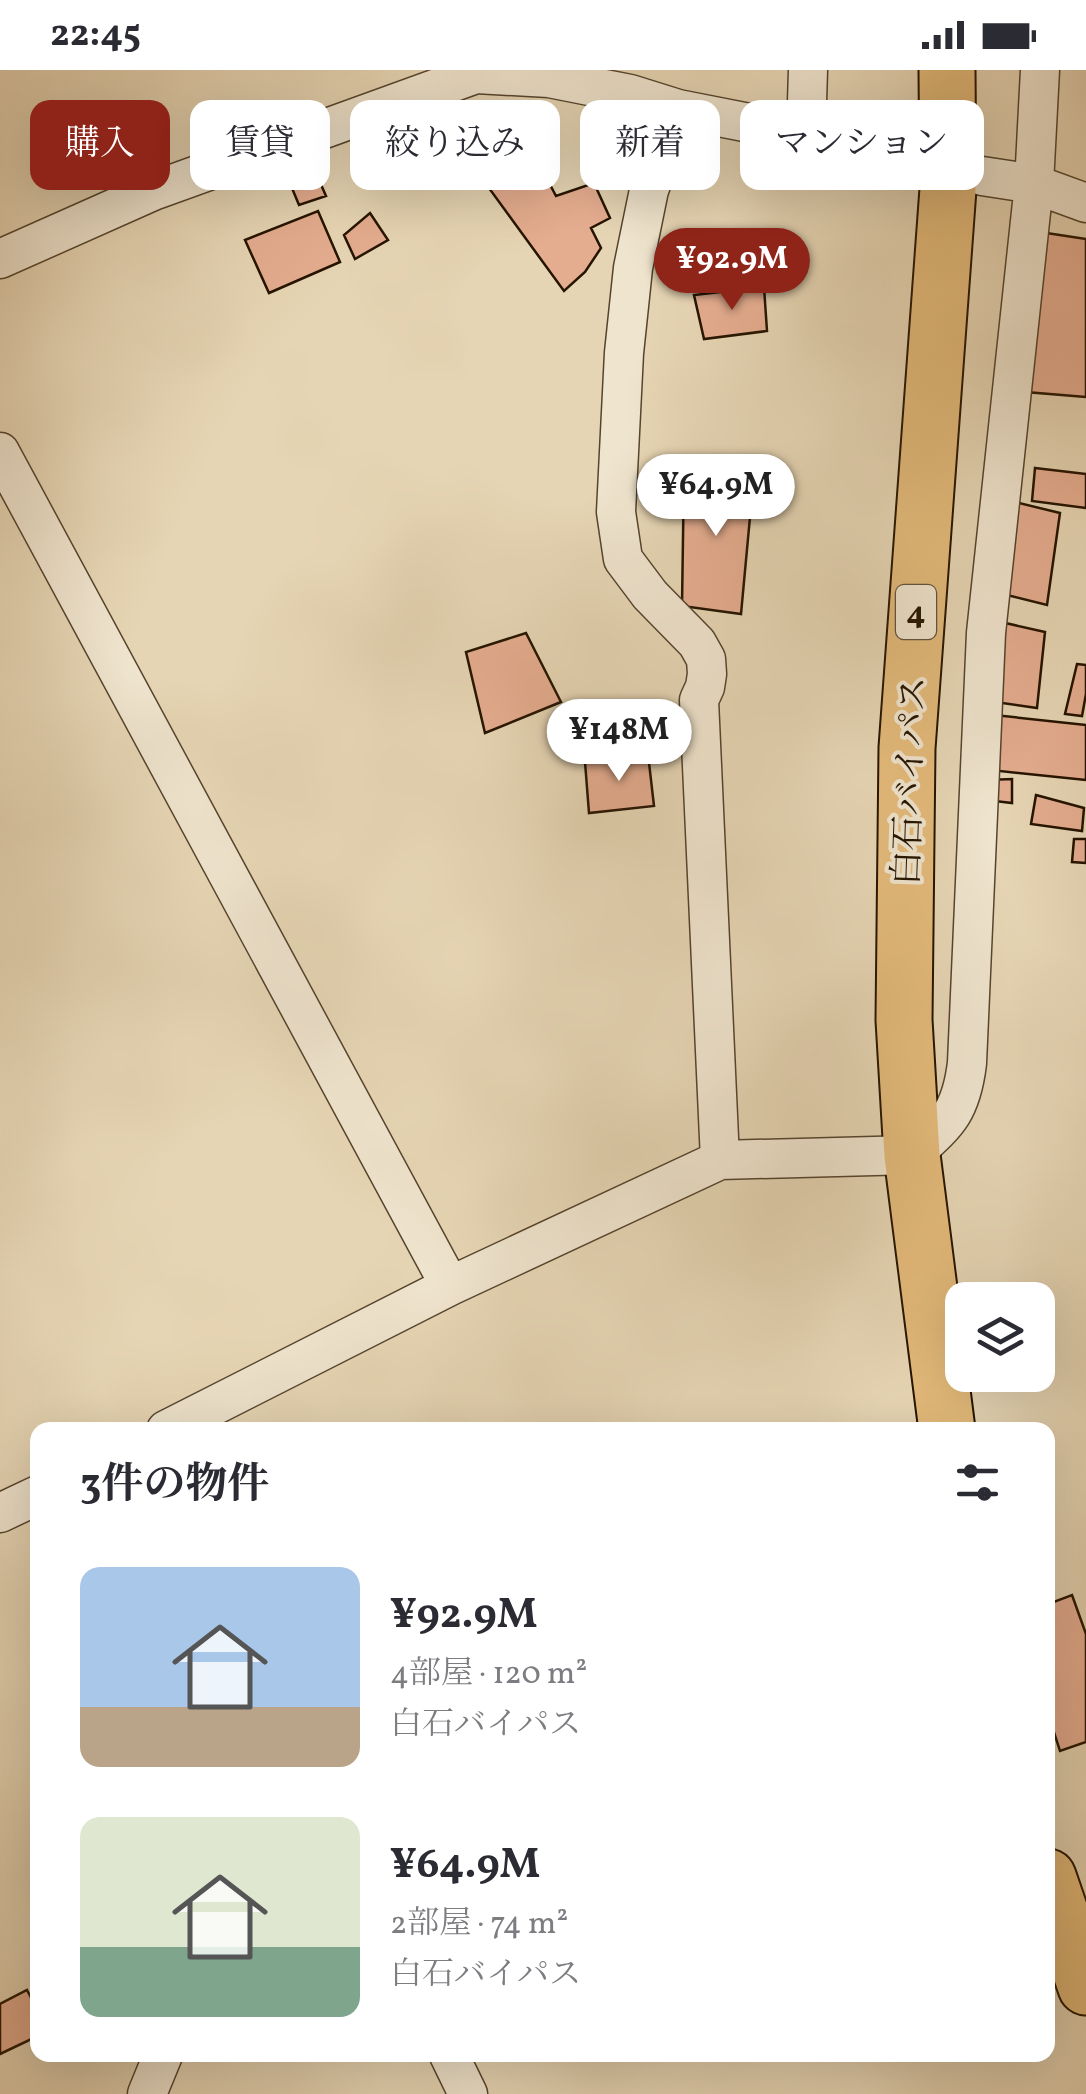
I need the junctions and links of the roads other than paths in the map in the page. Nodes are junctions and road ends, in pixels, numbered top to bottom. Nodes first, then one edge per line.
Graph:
1 (808, 70) edge
2 (946, 70) edge
3 (1040, 70) edge
4 (475, 72) edge
5 (649, 100) edge
6 (807, 100) edge
7 (984, 176) edge
8 (1034, 184) junction
9 (650, 190) edge
10 (1086, 203) edge
11 (0, 259) edge
12 (0, 452) edge
13 (912, 1155) junction
14 (720, 1160) junction
15 (450, 1286) junction
16 (182, 1422) edge
17 (946, 1422) edge
18 (30, 1498) edge
19 (0, 1513) edge
20 (1055, 1897) edge
21 (1086, 1987) edge
22 (159, 2062) edge
23 (452, 2062) edge
24 (147, 2094) edge
25 (468, 2094) edge

1 - 6 street
2 - 13 highway, 白石バイパス / 4
3 - 8 street
4 - 5 street
4 - 11 street
7 - 8 street
8 - 10 street
8 - 13 street
9 - 14 street
12 - 15 street
13 - 14 street
13 - 17 highway, 白石バイパス / 4
14 - 15 street
15 - 16 street
18 - 19 street
20 - 21 highway
22 - 24 street
23 - 25 street

